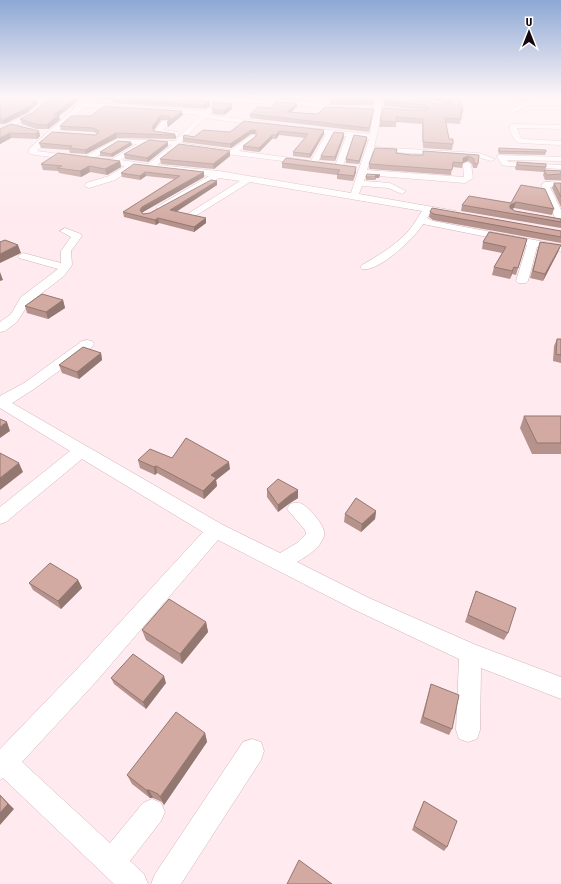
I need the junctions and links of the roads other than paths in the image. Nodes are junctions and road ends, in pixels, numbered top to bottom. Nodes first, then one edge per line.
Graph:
1 (45, 138) edge
2 (181, 138) edge
3 (250, 138) edge
4 (328, 138) edge
5 (349, 138) edge
6 (373, 138) edge
7 (518, 138) edge
8 (144, 142) junction
9 (561, 143) edge
10 (177, 144) junction
11 (370, 148) junction
12 (516, 149) edge
13 (561, 150) edge
14 (234, 152) junction
15 (561, 158) edge
16 (87, 159) junction
17 (491, 159) dead end
18 (113, 162) junction
19 (133, 164) junction
20 (467, 164) dead end
21 (150, 166) junction
22 (561, 167) edge
23 (358, 169) junction
24 (219, 174) junction
25 (249, 179) junction
26 (561, 184) edge
27 (89, 185) dead end
28 (296, 186) junction
29 (357, 189) junction
30 (402, 191) dead end
31 (428, 209) junction
32 (154, 212) edge
33 (192, 215) edge
34 (464, 215) edge
35 (421, 220) junction
36 (558, 220) edge
37 (65, 231) dead end
38 (533, 243) junction
39 (561, 248) edge
40 (23, 256) dead end
41 (366, 266) dead end
42 (64, 267) junction
43 (522, 281) dead end
44 (0, 328) edge
45 (87, 344) dead end
46 (4, 408) edge
47 (82, 450) junction
48 (296, 509) dead end
49 (0, 517) edge
50 (216, 530) junction
51 (282, 562) junction
52 (470, 653) junction
53 (561, 688) edge
54 (468, 730) dead end
55 (252, 751) dead end
56 (2, 765) edge
57 (152, 812) dead end
58 (111, 863) junction
59 (134, 884) edge
60 (165, 884) edge

1 - 16 street
2 - 10 street
3 - 14 street
4 - 14 street
5 - 23 street
6 - 11 street
7 - 9 street
8 - 10 street
8 - 16 street
8 - 18 street
10 - 14 street
10 - 21 street
11 - 17 street
11 - 23 street
12 - 13 street
15 - 22 street
16 - 18 street
18 - 19 street
19 - 21 street
19 - 27 street
20 - 23 street
21 - 24 street
23 - 29 street
24 - 25 street
24 - 32 street
25 - 28 street
25 - 33 street
26 - 36 street
28 - 29 street
28 - 29 street
29 - 30 street
29 - 31 street
31 - 34 street
31 - 35 street
35 - 38 street
35 - 41 street
37 - 42 street
38 - 39 street
38 - 43 street
40 - 42 street
42 - 44 street
45 - 46 street
46 - 47 street
47 - 49 street
47 - 50 street
48 - 51 street
50 - 51 street
50 - 56 street
51 - 52 street
52 - 53 street
52 - 54 street
55 - 60 street
56 - 58 street
57 - 58 street
58 - 59 street

